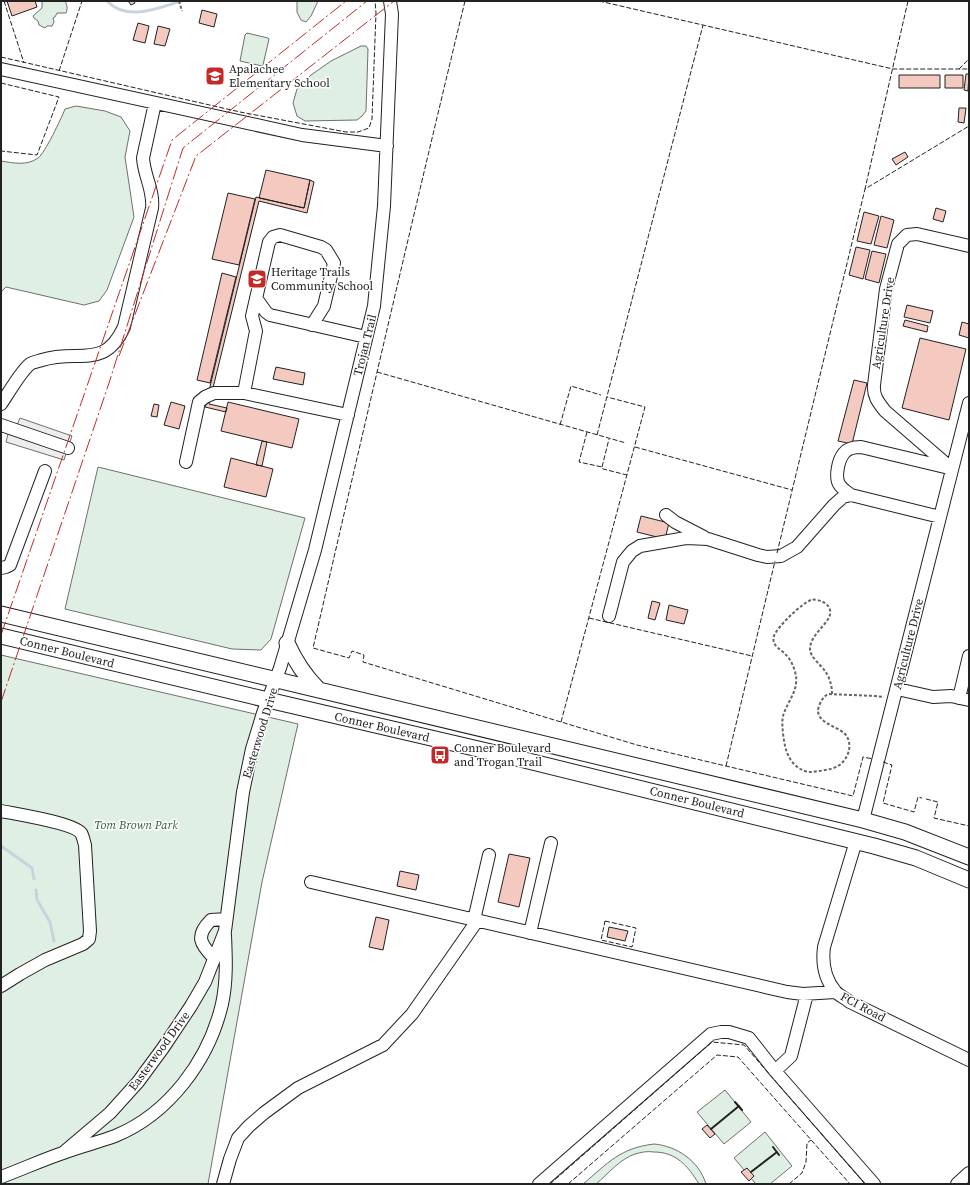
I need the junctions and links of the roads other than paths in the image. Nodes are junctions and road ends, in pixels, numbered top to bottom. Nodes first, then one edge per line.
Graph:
1 (390, 1) edge
2 (1, 69) edge
3 (155, 103) junction
4 (387, 146) junction
5 (969, 246) edge
6 (256, 298) junction
7 (270, 315) junction
8 (312, 325) junction
9 (256, 331) junction
10 (366, 337) junction
11 (244, 393) junction
12 (2, 400) edge
13 (969, 403) edge
14 (348, 415) junction
15 (1, 425) edge
16 (68, 448) dead end
17 (186, 462) dead end
18 (952, 468) junction
19 (45, 471) dead end
20 (851, 495) junction
21 (666, 515) dead end
22 (940, 517) junction
23 (708, 539) junction
24 (1, 568) edge
25 (1, 614) edge
26 (609, 616) dead end
27 (1, 636) edge
28 (287, 643) junction
29 (969, 656) edge
30 (276, 679) junction
31 (318, 689) junction
32 (895, 694) junction
33 (964, 699) edge
34 (268, 700) junction
35 (1, 811) edge
36 (863, 820) junction
37 (856, 841) junction
38 (551, 843) dead end
39 (489, 855) dead end
40 (969, 857) edge
41 (969, 880) edge
42 (311, 882) dead end
43 (475, 920) junction
44 (225, 927) junction
45 (530, 933) junction
46 (214, 958) junction
47 (1, 986) edge
48 (835, 992) junction
49 (807, 994) junction
50 (969, 1060) edge
51 (776, 1071) junction
52 (64, 1152) junction
53 (969, 1173) edge
54 (1, 1176) edge
55 (223, 1184) edge
56 (539, 1184) edge
57 (874, 1184) edge
58 (957, 1184) edge

1 - 4 street, Trojan Trail
2 - 3 street
3 - 4 street
3 - 12 street
4 - 10 street, Trojan Trail
5 - 18 street, Agriculture Drive
6 - 7 street
6 - 8 street
6 - 9 street
7 - 8 street
7 - 9 street
8 - 10 street
9 - 11 street
10 - 14 street, Trojan Trail
11 - 14 street
11 - 17 street
13 - 18 street, Agriculture Drive
14 - 28 street, Trojan Trail
15 - 16 street
18 - 20 street
18 - 22 street, Agriculture Drive
19 - 24 street
20 - 22 street
20 - 23 street
21 - 23 street
22 - 32 street, Agriculture Drive
23 - 26 street
25 - 30 main road, Conner Boulevard
27 - 34 main road, Conner Boulevard
28 - 30 street, Trojan Trail
28 - 31 main road
29 - 33 street
30 - 31 main road, Conner Boulevard
30 - 34 street, Easterwood Drive
31 - 36 main road, Conner Boulevard
32 - 33 street
32 - 36 street, Agriculture Drive
34 - 37 main road, Conner Boulevard
34 - 44 street, Easterwood Drive
35 - 47 street
36 - 37 main road
36 - 40 main road, Conner Boulevard
37 - 41 main road, Conner Boulevard
37 - 48 street, FCI Road
38 - 45 street
39 - 43 street
42 - 43 street
43 - 45 street
43 - 55 street
44 - 46 street, Easterwood Drive
44 - 46 street
44 - 52 street, Easterwood Drive
45 - 49 street
46 - 52 street, Easterwood Drive
48 - 49 street
48 - 50 street, FCI Road
49 - 51 street
51 - 56 street
51 - 57 street
52 - 54 street, Easterwood Drive
53 - 58 street

